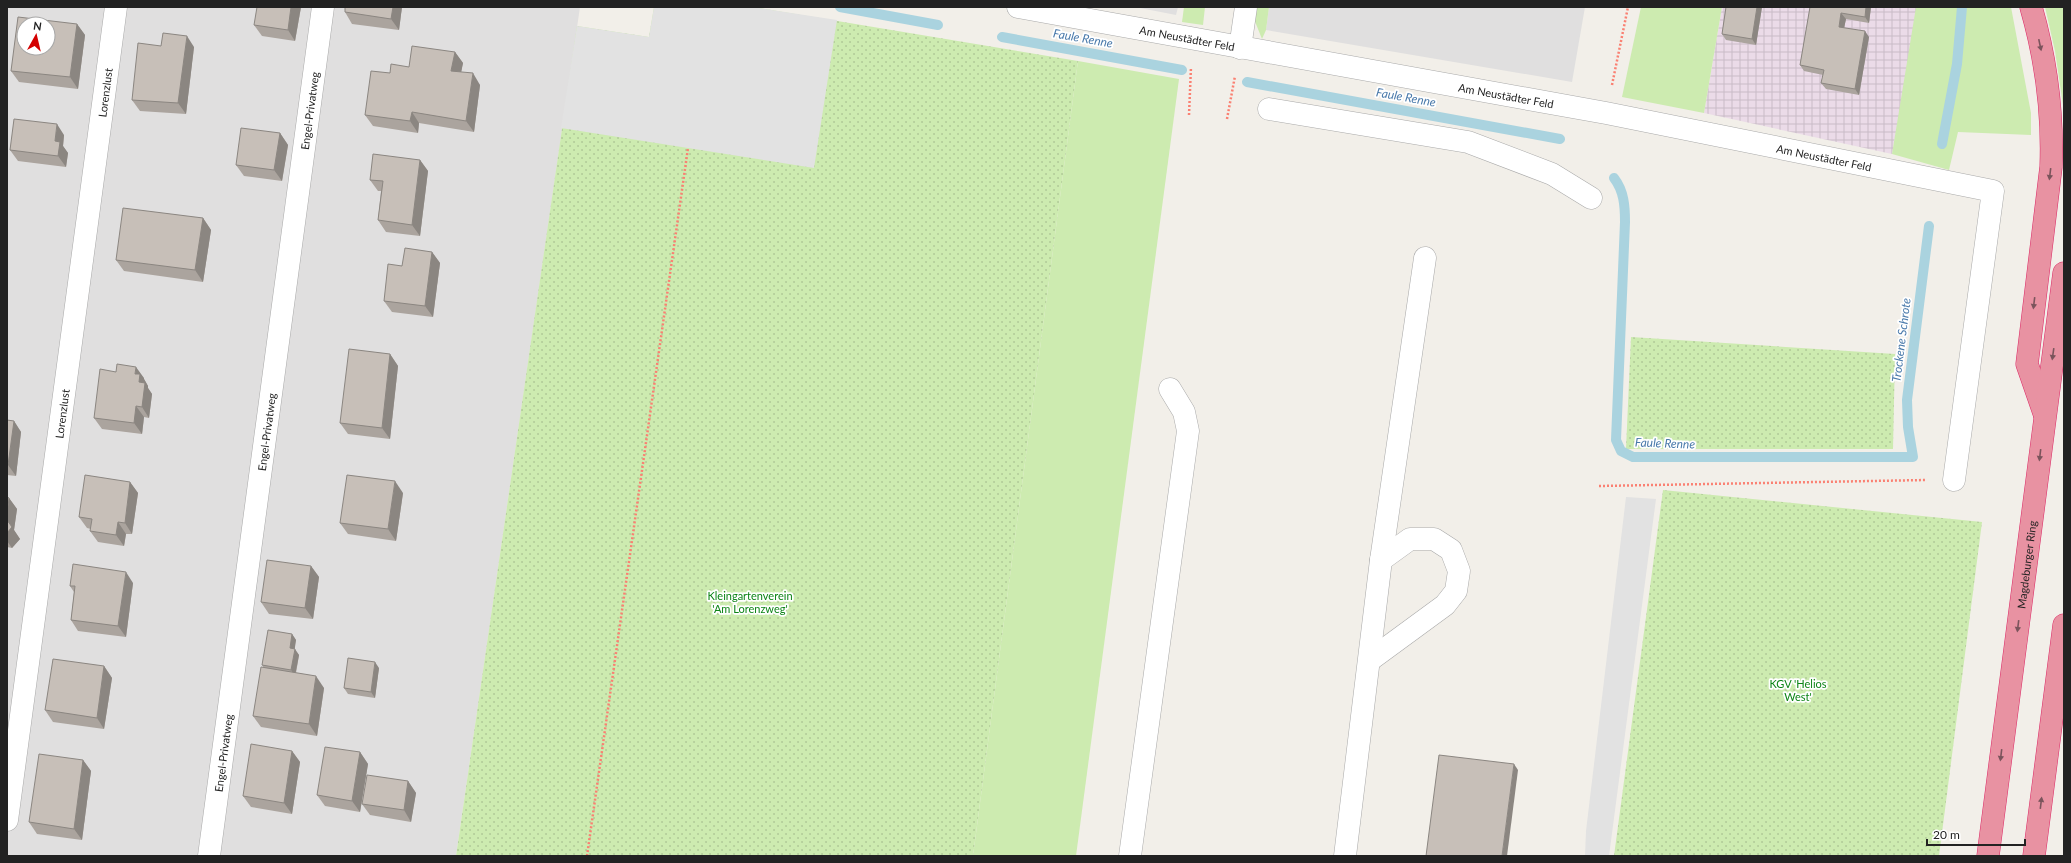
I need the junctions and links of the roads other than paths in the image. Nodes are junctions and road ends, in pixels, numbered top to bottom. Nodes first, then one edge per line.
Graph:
1 (116, 7) edge
2 (323, 7) edge
3 (1018, 7) edge
4 (1246, 7) edge
5 (2031, 7) edge
6 (1240, 48) junction
7 (1269, 109) dead end
8 (1591, 198) dead end
9 (1425, 258) dead end
10 (2064, 273) edge
11 (1170, 389) dead end
12 (2045, 416) junction
13 (1954, 480) road end
14 (1381, 560) junction
15 (2064, 625) edge
16 (1370, 660) junction
17 (7, 820) edge
18 (209, 856) edge
19 (1130, 856) edge
20 (1345, 856) edge
21 (1988, 856) edge
22 (2034, 856) edge

1 - 17 street, Lorenzlust
2 - 18 street, Engel-Privatweg
3 - 6 street, Am Neustädter Feld
4 - 6 street
5 -> 12 highway
6 - 13 street, Am Neustädter Feld
7 - 8 street
9 - 14 street
10 -> 12 highway, Magdeburger Ring
11 - 19 street
12 -> 21 highway, Magdeburger Ring
14 - 16 street
14 - 16 street
22 -> 15 highway
16 - 20 street

